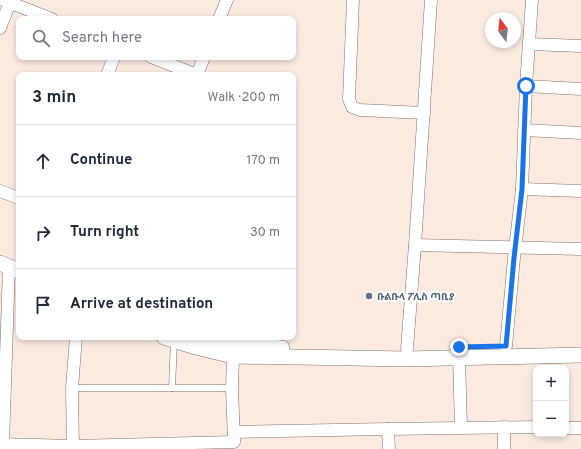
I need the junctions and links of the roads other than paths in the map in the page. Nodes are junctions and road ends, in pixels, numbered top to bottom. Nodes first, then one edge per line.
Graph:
1 (227, 0) edge
2 (353, 0) edge
3 (431, 0) edge
4 (532, 0) edge
5 (8, 1) edge
6 (45, 16) edge
7 (221, 16) edge
8 (0, 28) edge
9 (530, 44) junction
10 (581, 46) edge
11 (113, 60) edge
12 (159, 60) edge
13 (203, 60) edge
14 (107, 72) edge
15 (189, 72) edge
16 (198, 72) edge
17 (526, 86) junction
18 (581, 89) edge
19 (424, 113) junction
20 (524, 130) junction
21 (581, 133) edge
22 (522, 189) junction
23 (0, 191) edge
24 (581, 191) edge
25 (16, 197) edge
26 (415, 245) junction
27 (515, 247) junction
28 (581, 250) edge
29 (9, 272) edge
30 (76, 340) edge
31 (169, 340) edge
32 (172, 340) edge
33 (216, 340) edge
34 (506, 346) junction
35 (581, 346) edge
36 (407, 349) junction
37 (581, 355) edge
38 (233, 356) junction
39 (459, 357) junction
40 (72, 388) junction
41 (172, 388) junction
42 (232, 388) junction
43 (504, 427) junction
44 (461, 428) junction
45 (533, 428) edge
46 (569, 428) edge
47 (581, 428) edge
48 (388, 429) junction
49 (234, 441) edge
50 (2, 444) edge
51 (74, 447) edge
52 (389, 449) edge
53 (504, 449) edge

1 - 7 street
2 - 19 street
3 - 19 street
4 - 9 street
5 - 6 street
5 - 8 street
9 - 10 street
9 - 17 street
11 - 14 street
12 - 15 street
13 - 16 street
17 - 18 street
17 - 20 street
19 - 26 street
20 - 21 street
20 - 22 street
22 - 24 street
22 - 27 street
23 - 25 street
26 - 27 street
26 - 36 street
27 - 28 street
27 - 34 street
29 - 50 street
30 - 40 street
31 - 41 lane
32 - 38 street
33 - 36 street
34 - 35 street
34 - 36 street
37 - 39 street
38 - 39 street
38 - 42 street
39 - 44 street
40 - 41 lane
40 - 51 street
41 - 42 lane
42 - 49 street
43 - 44 street
43 - 45 street
43 - 53 street
44 - 48 street
46 - 47 street
48 - 49 street
48 - 52 street
49 - 51 street
50 - 51 street

